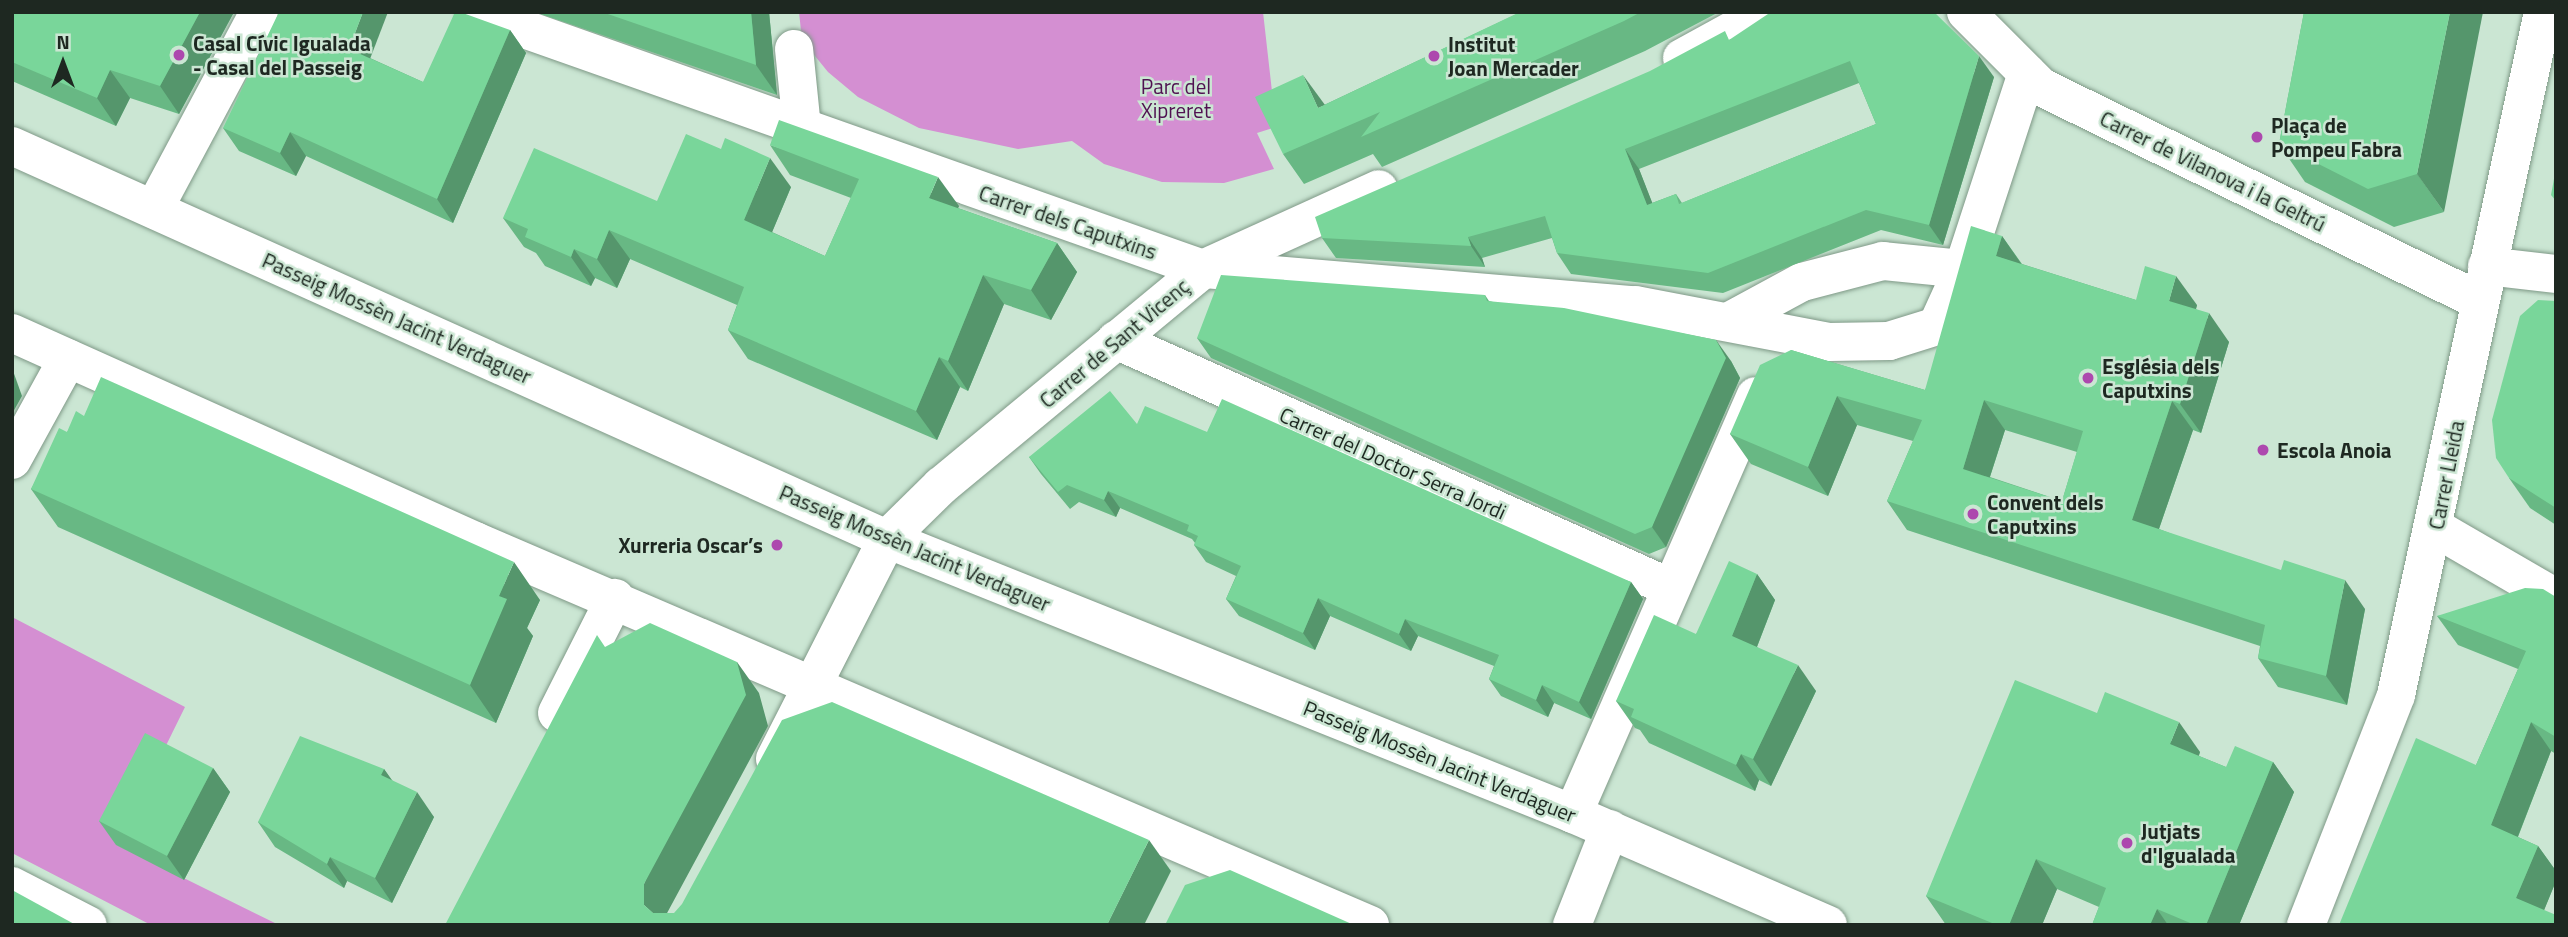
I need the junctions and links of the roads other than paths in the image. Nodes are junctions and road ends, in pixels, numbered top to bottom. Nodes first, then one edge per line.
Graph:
1 (259, 12) edge
2 (475, 12) edge
3 (1766, 12) edge
4 (1966, 12) edge
5 (2543, 12) edge
6 (794, 49) dead end
7 (2027, 73) junction
8 (1643, 76) edge
9 (802, 128) junction
10 (12, 146) edge
11 (1412, 175) edge
12 (154, 209) junction
13 (1203, 269) junction
14 (1963, 270) junction
15 (2556, 274) edge
16 (2484, 284) junction
17 (1728, 322) junction
18 (12, 333) edge
19 (1783, 335) junction
20 (1116, 340) junction
21 (68, 358) junction
22 (12, 460) edge
23 (2437, 529) junction
24 (887, 539) junction
25 (1669, 587) junction
26 (615, 598) junction
27 (2556, 598) edge
28 (814, 687) junction
29 (542, 743) edge
30 (756, 794) edge
31 (1573, 814) junction
32 (1610, 829) junction
33 (1210, 857) junction
34 (12, 886) edge
35 (1193, 891) edge
36 (88, 925) edge
37 (1370, 925) edge
38 (1572, 925) edge
39 (1828, 925) edge
40 (2306, 925) edge

1 - 12 street
2 - 9 street, Carrer dels Caputxins
3 - 8 street
4 - 7 street, Carrer de Vilanova i la Geltrú
5 - 16 street, Carrer Lleida
6 - 9 street
7 - 14 street, Carrer dels Caputxins
7 - 16 street, Carrer de Vilanova i la Geltrú
9 - 13 street, Carrer dels Caputxins
10 - 12 street, Passeig Mossèn Jacint Verdaguer
11 - 13 street, Carrer de Sant Vicenç
12 - 24 street, Passeig Mossèn Jacint Verdaguer
13 - 17 street, Carrer dels Caputxins
13 - 20 street, Carrer de Sant Vicenç
14 - 17 street
14 - 19 street, Carrer dels Caputxins
15 - 16 street, Carrer de Vilanova i la Geltrú
16 - 23 street, Carrer Lleida
17 - 19 street, Carrer dels Caputxins
18 - 21 street
19 - 25 street
20 - 24 street, Carrer de Sant Vicenç
20 - 25 street, Carrer del Doctor Serra Jordi
21 - 22 street
21 - 26 street
23 - 27 street
23 - 40 street, Carrer Lleida
24 - 28 street, Carrer de Sant Vicenç
24 - 31 street, Passeig Mossèn Jacint Verdaguer
25 - 31 street
26 - 28 street
26 - 29 street
28 - 30 street, Carrer de Sant Vicenç
28 - 33 street
31 - 32 street, Passeig Mossèn Jacint Verdaguer
32 - 38 street
32 - 39 street, Passeig Mossèn Jacint Verdaguer
33 - 35 street
33 - 37 street
34 - 36 street

